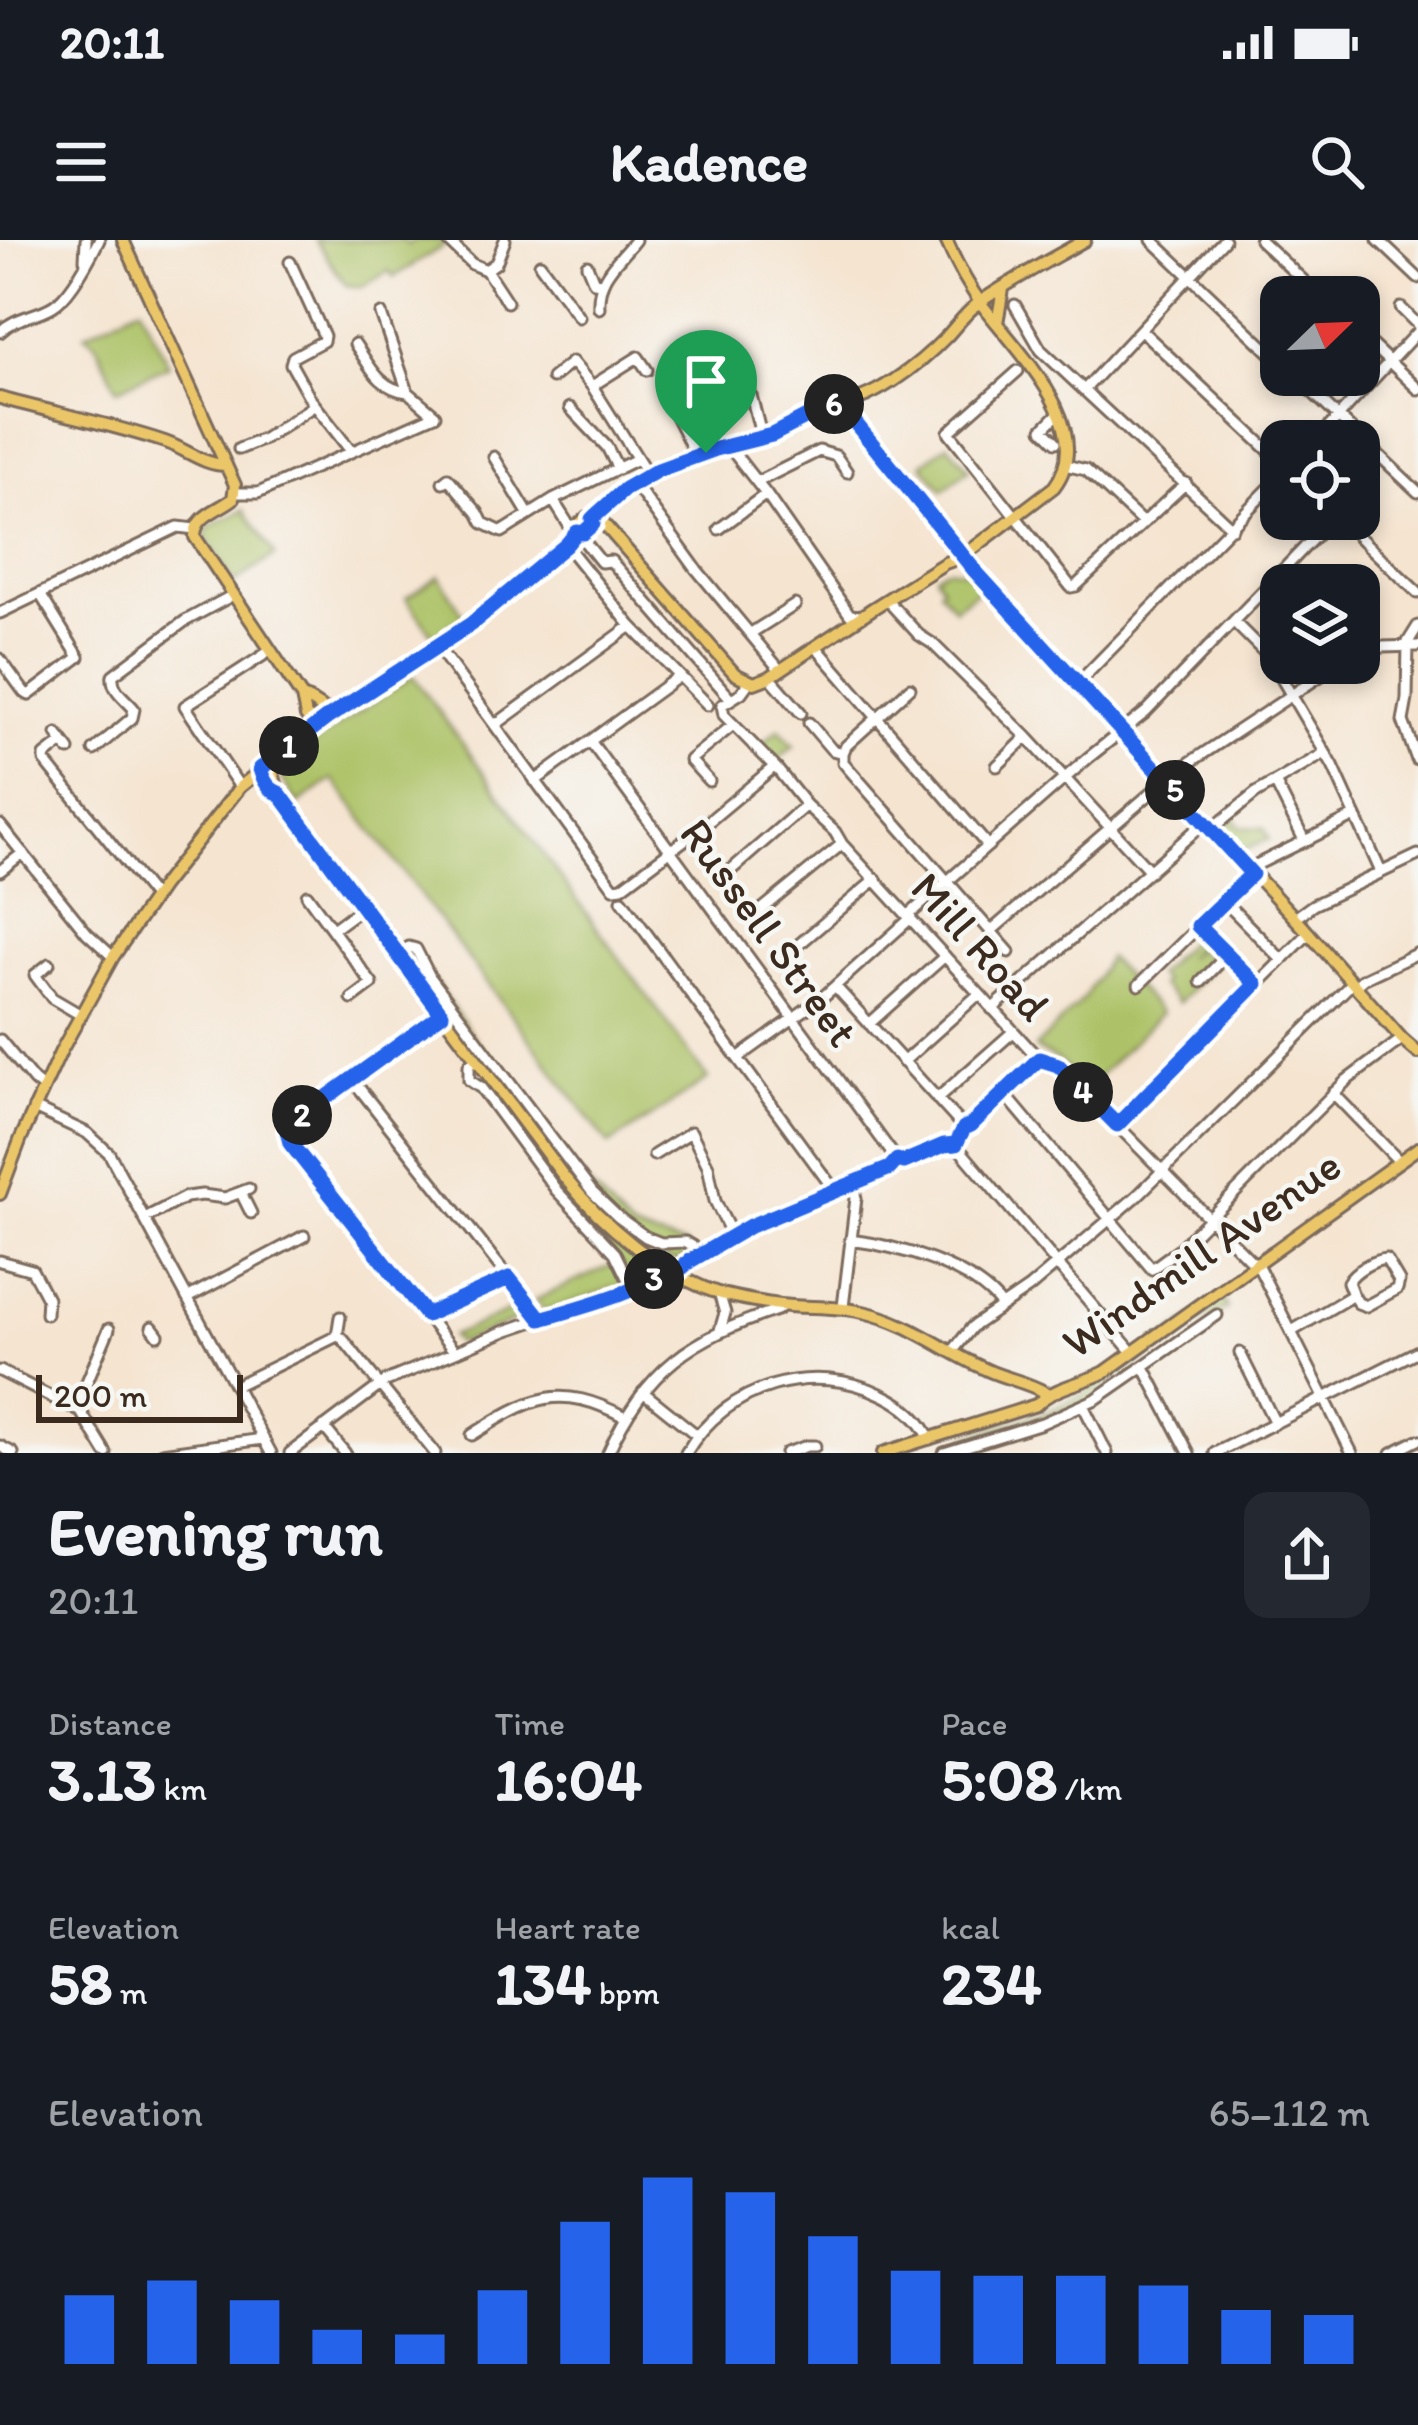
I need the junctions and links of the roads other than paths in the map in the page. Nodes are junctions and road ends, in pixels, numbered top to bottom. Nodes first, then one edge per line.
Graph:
1 (86, 240) edge
2 (99, 240) edge
3 (110, 240) edge
4 (123, 240) edge
5 (447, 240) edge
6 (505, 240) edge
7 (635, 240) edge
8 (946, 240) edge
9 (1084, 240) edge
10 (1152, 240) edge
11 (1225, 240) edge
12 (1260, 240) edge
13 (1378, 240) edge
14 (130, 260) junction
15 (290, 262) dead end
16 (540, 264) dead end
17 (84, 265) junction
18 (587, 265) dead end
19 (486, 270) junction
20 (1190, 276) junction
21 (1299, 276) edge
22 (965, 278) junction
23 (1418, 278) edge
24 (601, 283) junction
25 (1003, 289) junction
26 (507, 302) dead end
27 (1015, 305) dead end
28 (599, 308) dead end
29 (1401, 308) dead end
30 (973, 309) junction
31 (381, 314) dead end
32 (579, 317) dead end
33 (997, 323) junction
34 (1418, 328) edge
35 (1141, 330) junction
36 (0, 332) edge
37 (1260, 343) edge
38 (355, 344) dead end
39 (693, 350) dead end
40 (1380, 353) edge
41 (736, 359) dead end
42 (1389, 362) junction
43 (647, 370) dead end
44 (1018, 371) dead end
45 (552, 378) dead end
46 (1069, 378) junction
47 (592, 386) junction
48 (1085, 388) junction
49 (1047, 389) junction
50 (1418, 389) edge
51 (408, 392) junction
52 (1316, 396) edge
53 (0, 398) edge
54 (670, 404) dead end
55 (315, 405) junction
56 (842, 407) junction
57 (570, 408) dead end
58 (1059, 413) junction
59 (1338, 417) junction
60 (1335, 420) edge
61 (762, 438) junction
62 (1056, 442) dead end
63 (1260, 442) edge
64 (732, 445) junction
65 (239, 448) dead end
66 (351, 451) junction
67 (701, 454) junction
68 (494, 458) dead end
69 (637, 459) junction
70 (226, 465) junction
71 (1065, 465) junction
72 (618, 469) junction
73 (847, 472) dead end
74 (641, 479) junction
75 (443, 482) dead end
76 (758, 482) junction
77 (1186, 483) junction
78 (1418, 492) edge
79 (236, 493) junction
80 (766, 494) junction
81 (1260, 498) edge
82 (553, 500) junction
83 (529, 514) junction
84 (594, 517) junction
85 (1015, 517) junction
86 (1143, 523) junction
87 (1232, 528) junction
88 (195, 529) junction
89 (719, 529) dead end
90 (573, 538) junction
91 (1315, 540) edge
92 (1360, 540) edge
93 (962, 557) junction
94 (1418, 592) edge
95 (40, 594) junction
96 (233, 595) junction
97 (887, 600) junction
98 (795, 605) dead end
99 (0, 613) edge
100 (861, 616) junction
101 (1234, 622) junction
102 (631, 626) junction
103 (1418, 626) edge
104 (751, 633) junction
105 (437, 646) junction
106 (1413, 646) edge
107 (816, 647) junction
108 (1380, 648) edge
109 (270, 651) junction
110 (0, 659) edge
111 (775, 674) junction
112 (679, 676) junction
113 (749, 682) junction
114 (1078, 683) junction
115 (1307, 684) edge
116 (910, 688) dead end
117 (1291, 695) junction
118 (304, 698) junction
119 (731, 699) junction
120 (708, 705) dead end
121 (336, 713) junction
122 (783, 713) dead end
123 (307, 716) junction
124 (877, 718) junction
125 (809, 723) dead end
126 (318, 725) junction
127 (495, 725) junction
128 (733, 725) junction
129 (1122, 731) junction
130 (304, 735) junction
131 (1027, 737) junction
132 (63, 742) dead end
133 (590, 742) junction
134 (94, 750) dead end
135 (843, 753) junction
136 (1325, 753) junction
137 (1417, 760) edge
138 (997, 766) dead end
139 (774, 767) junction
140 (260, 769) junction
141 (1066, 778) junction
142 (1165, 779) junction
143 (535, 782) junction
144 (709, 782) dead end
145 (1275, 782) junction
146 (240, 787) junction
147 (806, 805) junction
148 (1355, 816) junction
149 (0, 825) edge
150 (1209, 826) junction
151 (1111, 827) junction
152 (1304, 840) junction
153 (842, 844) junction
154 (988, 846) junction
155 (670, 851) junction
156 (23, 854) junction
157 (1418, 855) edge
158 (731, 870) dead end
159 (1150, 871) junction
160 (1250, 871) junction
161 (0, 872) edge
162 (1381, 872) junction
163 (876, 879) junction
164 (948, 880) junction
165 (620, 894) junction
166 (307, 895) dead end
167 (154, 897) junction
168 (1224, 901) junction
169 (363, 907) junction
170 (760, 911) dead end
171 (910, 916) junction
172 (1295, 918) junction
173 (1198, 926) junction
174 (333, 929) junction
175 (991, 931) junction
176 (1309, 933) junction
177 (790, 952) dead end
178 (1010, 952) dead end
179 (1418, 953) edge
180 (398, 954) junction
181 (1227, 955) junction
182 (945, 956) junction
183 (113, 957) junction
184 (1282, 959) junction
185 (49, 964) dead end
186 (1201, 982) dead end
187 (1256, 984) junction
188 (1354, 984) junction
189 (1139, 985) dead end
190 (835, 986) junction
191 (979, 994) junction
192 (352, 999) dead end
193 (992, 1009) junction
194 (442, 1014) junction
195 (81, 1015) junction
196 (792, 1018) junction
197 (869, 1024) junction
198 (1013, 1031) junction
199 (1402, 1039) junction
200 (0, 1040) edge
201 (1418, 1053) edge
202 (738, 1058) junction
203 (476, 1059) junction
204 (1039, 1059) junction
205 (903, 1061) junction
206 (352, 1079) junction
207 (43, 1088) junction
208 (1004, 1093) junction
209 (1334, 1093) junction
210 (937, 1100) junction
211 (34, 1108) junction
212 (1117, 1125) junction
213 (964, 1128) junction
214 (956, 1144) junction
215 (1418, 1148) edge
216 (654, 1155) dead end
217 (897, 1160) junction
218 (1398, 1160) junction
219 (1161, 1172) junction
220 (852, 1184) junction
221 (1, 1186) edge
222 (835, 1191) junction
223 (250, 1213) dead end
224 (1210, 1218) junction
225 (145, 1219) junction
226 (1110, 1220) junction
227 (732, 1235) junction
228 (304, 1236) dead end
229 (850, 1240) junction
230 (698, 1256) junction
231 (0, 1262) edge
232 (1255, 1263) junction
233 (1058, 1264) junction
234 (673, 1270) junction
235 (509, 1278) junction
236 (632, 1288) junction
237 (719, 1293) junction
238 (1353, 1294) junction
239 (187, 1298) junction
240 (782, 1306) junction
241 (1002, 1306) junction
242 (842, 1307) junction
243 (46, 1314) dead end
244 (426, 1315) junction
245 (1217, 1315) dead end
246 (340, 1317) dead end
247 (541, 1319) junction
248 (109, 1329) dead end
249 (720, 1330) junction
250 (1292, 1331) junction
251 (337, 1336) junction
252 (454, 1351) junction
253 (1418, 1351) edge
254 (952, 1352) junction
255 (1132, 1352) junction
256 (1240, 1353) dead end
257 (1144, 1367) junction
258 (0, 1371) edge
259 (380, 1385) junction
260 (235, 1387) junction
261 (643, 1393) junction
262 (1046, 1394) junction
263 (1324, 1398) junction
264 (1083, 1406) junction
265 (76, 1408) junction
266 (625, 1417) junction
267 (1275, 1423) junction
268 (324, 1427) junction
269 (954, 1432) junction
270 (472, 1436) dead end
271 (698, 1436) junction
272 (263, 1438) junction
273 (930, 1439) junction
274 (1418, 1440) edge
275 (0, 1446) edge
276 (814, 1447) dead end
277 (960, 1448) junction
278 (13, 1453) edge
279 (106, 1453) edge
280 (162, 1453) edge
281 (271, 1453) edge
282 (290, 1453) edge
283 (345, 1453) edge
284 (435, 1453) edge
285 (608, 1453) edge
286 (686, 1453) edge
287 (786, 1453) edge
288 (883, 1453) edge
289 (944, 1453) edge
290 (1107, 1453) edge
291 (1189, 1453) edge
292 (1215, 1453) edge
293 (1352, 1453) edge
294 (1392, 1453) edge

1 - 17 street
2 - 17 street
3 - 14 main road
4 - 14 main road
5 - 19 street
6 - 19 street
7 - 24 street
8 - 22 main road
9 - 25 main road
10 - 20 street
11 - 20 street
12 - 21 street
13 - 23 street
14 - 70 main road
15 - 55 street
16 - 32 street
17 - 36 street
18 - 24 street
19 - 26 street
20 - 35 street
20 - 37 street
22 - 25 main road
22 - 30 main road
22 - 30 main road
24 - 28 street
25 - 30 main road
25 - 33 main road
27 - 46 street
29 - 34 street
30 - 33 main road
30 - 56 main road
31 - 51 street
33 - 49 main road
34 - 42 street
35 - 48 street
35 - 63 street
38 - 51 street
39 - 67 street
40 - 42 street
41 - 61 street
42 - 50 street
42 - 59 street
43 - 47 street
44 - 85 street
45 - 47 street
46 - 48 street
46 - 49 street
47 - 69 street
48 - 77 street
49 - 58 main road
51 - 66 street
52 - 59 street
53 - 70 main road
54 - 67 street
55 - 65 street
55 - 66 street
56 - 61 main road
56 - 93 main road
57 - 72 street
58 - 62 street
58 - 71 main road
59 - 60 street
59 - 78 street
61 - 64 main road
64 - 67 main road
64 - 76 street
66 - 79 street
67 - 74 main road
68 - 83 street
69 - 72 street
69 - 74 street
70 - 79 main road
71 - 85 main road
71 - 86 street
72 - 82 street
73 - 76 street
74 - 84 main road
74 - 104 street
75 - 83 street
76 - 80 street
77 - 86 street
77 - 87 street
79 - 88 main road
80 - 89 street
80 - 100 street
81 - 87 street
82 - 83 street
82 - 90 street
84 - 90 main road
84 - 113 main road
85 - 86 street
85 - 93 main road
87 - 114 street
88 - 95 street
88 - 96 main road
90 - 102 street
90 - 105 main road
90 - 119 street
91 - 101 street
92 - 94 street
93 - 97 main road
93 - 114 main road
95 - 99 street
95 - 110 street
96 - 109 main road
96 - 134 street
97 - 100 main road
97 - 131 street
98 - 104 street
100 - 107 main road
101 - 117 street
101 - 129 street
102 - 112 street
102 - 127 street
103 - 106 street
104 - 111 street
105 - 121 main road
105 - 127 street
106 - 108 street
106 - 137 street
107 - 111 main road
107 - 124 street
109 - 118 main road
109 - 146 street
111 - 113 main road
111 - 122 street
112 - 120 street
112 - 133 street
113 - 119 street
114 - 129 main road
115 - 117 street
116 - 124 street
117 - 136 street
117 - 142 street
118 - 121 main road
118 - 123 main road
118 - 126 main road
119 - 128 street, Mill Road
121 - 126 main road
123 - 126 main road
123 - 130 main road
124 - 135 street
124 - 154 street
125 - 135 street
126 - 130 main road
127 - 143 street
128 - 139 street, Mill Road
128 - 144 street
129 - 141 street
129 - 142 main road
130 - 140 main road
131 - 138 street
131 - 141 street
132 - 167 street
133 - 143 street
133 - 155 street, Russell Street
135 - 164 street
136 - 145 street
136 - 148 street
139 - 147 street, Mill Road
139 - 155 street
140 - 146 main road
140 - 169 main road
141 - 151 street
141 - 154 street
142 - 150 main road
142 - 151 street
143 - 165 street
145 - 150 street
145 - 152 street
146 - 167 main road
147 - 153 street, Mill Road
147 - 158 street
148 - 152 street
148 - 162 street
149 - 156 street
150 - 159 street
150 - 160 main road
151 - 159 street
151 - 175 street
152 - 160 street
153 - 163 street, Mill Road
153 - 170 street
154 - 164 street
155 - 165 street
155 - 196 street, Russell Street
156 - 161 street
156 - 183 street
157 - 162 street
159 - 193 street
160 - 168 street
160 - 172 main road
162 - 172 street
163 - 171 street, Mill Road
163 - 177 street
164 - 171 street
164 - 175 street
165 - 202 street
166 - 174 street
167 - 183 main road
168 - 173 street
168 - 184 street
169 - 174 street
169 - 180 main road
171 - 182 street, Mill Road
171 - 190 street
172 - 176 main road
173 - 181 street
173 - 189 street
174 - 192 street
175 - 178 street
176 - 184 street
176 - 188 main road
179 - 188 street
180 - 194 main road
180 - 230 street
181 - 186 street
181 - 187 street
182 - 191 street, Mill Road
182 - 197 street
183 - 195 main road
184 - 187 street
185 - 195 street
187 - 212 street
188 - 199 main road
188 - 219 street
190 - 196 street
190 - 197 street
191 - 193 street, Mill Road
191 - 205 street
193 - 198 street, Mill Road
194 - 203 main road
194 - 206 street
195 - 207 main road
196 - 202 street
196 - 217 street, Russell Street
197 - 205 street
198 - 204 street, Mill Road
198 - 210 street
199 - 201 main road
199 - 209 street
200 - 207 street
202 - 222 street
203 - 234 main road
203 - 236 street
204 - 208 street
204 - 212 street, Mill Road
205 - 210 street
206 - 235 street
206 - 244 street
207 - 211 main road
208 - 213 street
208 - 226 street
209 - 218 street
209 - 224 street
210 - 213 street
211 - 221 main road
211 - 225 street
212 - 219 street, Mill Road
213 - 214 street
214 - 217 street
214 - 233 street
215 - 218 main road, Windmill Avenue
216 - 227 street
217 - 220 street
218 - 232 main road, Windmill Avenue
219 - 224 street, Mill Road
219 - 226 street
220 - 222 street
220 - 229 street
222 - 227 street
223 - 225 street
224 - 226 street
224 - 232 street, Mill Road
225 - 239 street
226 - 233 street
227 - 230 street
228 - 239 street
229 - 241 street
229 - 242 street
230 - 234 street
231 - 243 street
232 - 250 street, Mill Road
232 - 255 main road, Windmill Avenue
233 - 241 street
233 - 255 street
234 - 236 street
234 - 237 main road
235 - 244 street
235 - 247 street
236 - 247 street
237 - 240 main road
237 - 249 street
238 - 238 street
238 - 250 street
239 - 260 street
240 - 242 main road
240 - 249 street
241 - 254 street
242 - 254 main road
244 - 252 street
245 - 257 street, Windmill Avenue
246 - 251 street
247 - 252 street
248 - 265 street
249 - 261 street
250 - 263 street, Mill Road
251 - 259 street
251 - 260 street
252 - 259 street
253 - 263 street
254 - 262 main road
255 - 262 main road, Windmill Avenue
256 - 267 street
257 - 264 street, Windmill Avenue
257 - 291 street
258 - 265 street
259 - 268 street
259 - 284 street
260 - 272 street
261 - 266 street
261 - 271 street
262 - 269 main road, Windmill Avenue
263 - 267 street
263 - 293 street, Mill Road
264 - 277 street, Windmill Avenue
264 - 290 street
265 - 279 street
266 - 270 street
266 - 285 street
267 - 292 street
268 - 282 street
268 - 283 street
269 - 273 main road, Windmill Avenue
269 - 277 street
271 - 273 street
271 - 286 street
272 - 280 street
272 - 281 street
273 - 288 main road, Windmill Avenue
274 - 294 street
275 - 278 street
276 - 287 street
277 - 289 street, Windmill Avenue

